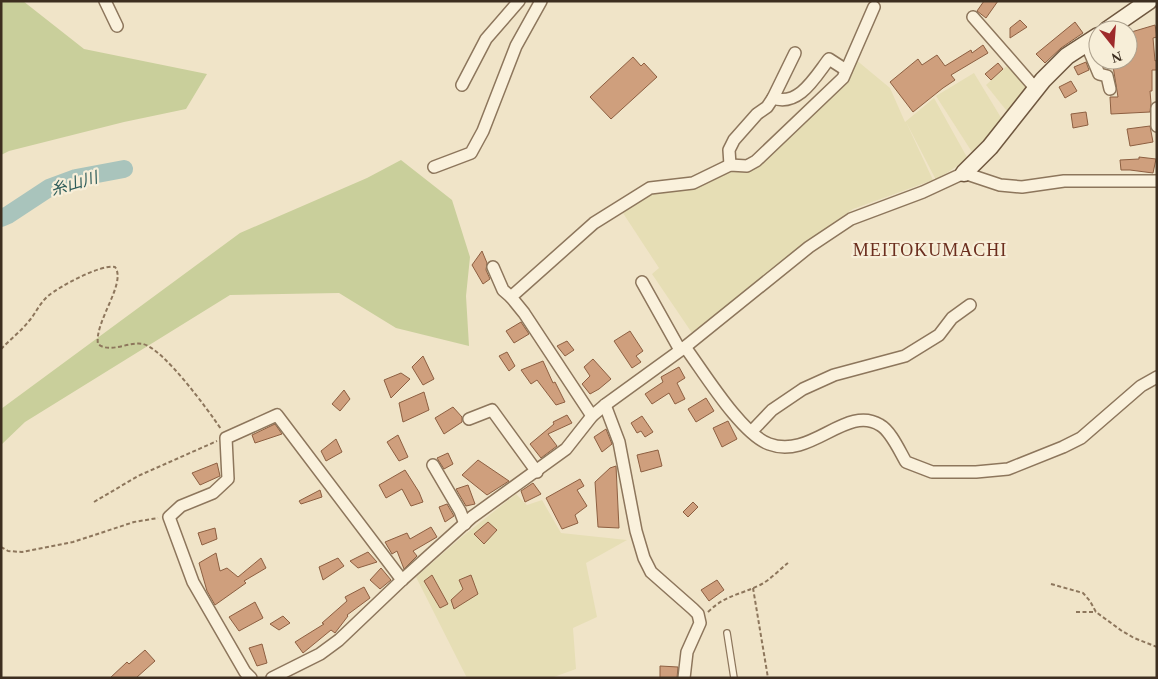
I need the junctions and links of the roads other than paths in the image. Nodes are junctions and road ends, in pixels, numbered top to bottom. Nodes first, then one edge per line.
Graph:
1 (105, 1) edge
2 (519, 1) edge
3 (542, 1) edge
4 (1149, 1) edge
5 (874, 7) dead end
6 (973, 17) dead end
7 (1121, 20) edge
8 (117, 26) dead end
9 (1088, 43) edge
10 (796, 53) dead end
11 (846, 70) junction
12 (1098, 70) edge
13 (462, 85) dead end
14 (1036, 89) junction
15 (1110, 89) dead end
16 (773, 98) junction
17 (1157, 108) edge
18 (1157, 126) edge
19 (730, 165) junction
20 (434, 167) dead end
21 (964, 173) junction
22 (1157, 181) edge
23 (493, 267) dead end
24 (642, 282) dead end
25 (511, 298) junction
26 (970, 305) dead end
27 (683, 348) junction
28 (1157, 377) edge
29 (605, 405) junction
30 (592, 416) junction
31 (469, 419) dead end
32 (752, 431) junction
33 (433, 465) dead end
34 (537, 472) junction
35 (465, 524) junction
36 (402, 580) junction
37 (728, 633) dead end
38 (251, 678) edge
39 (272, 678) edge
40 (684, 678) edge
41 (734, 678) edge

1 - 8 street
2 - 13 street
3 - 20 street
4 - 7 street
5 - 11 street
6 - 14 street
9 - 14 street
10 - 16 street
11 - 16 street
11 - 19 street
12 - 15 street
14 - 21 street
16 - 19 street
17 - 18 street
19 - 25 street
21 - 22 street
21 - 27 street
23 - 25 street
24 - 27 street
25 - 30 street
26 - 32 street
27 - 29 street
27 - 32 street
28 - 32 street
29 - 30 street
29 - 40 street
30 - 34 street
31 - 34 street
33 - 35 street
34 - 35 street
35 - 36 street
36 - 38 street
36 - 39 street
37 - 41 lane

